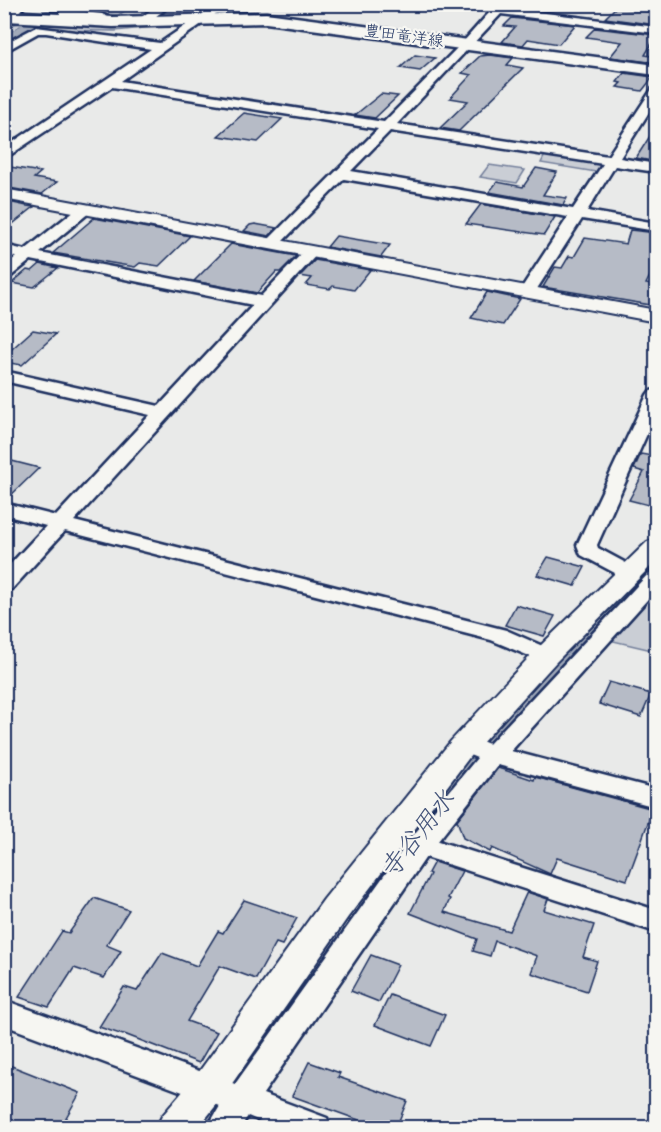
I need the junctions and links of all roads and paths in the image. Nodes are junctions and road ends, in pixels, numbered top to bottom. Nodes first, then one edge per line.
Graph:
1 (77, 4) edge
2 (167, 4) edge
3 (223, 6) edge
4 (501, 7) edge
5 (205, 12) edge
6 (10, 13) edge
7 (141, 21) junction
8 (657, 30) edge
9 (468, 44) junction
10 (162, 47) junction
11 (4, 49) edge
12 (657, 70) edge
13 (109, 83) junction
14 (657, 92) edge
15 (388, 127) junction
16 (4, 155) edge
17 (610, 161) junction
18 (657, 168) edge
19 (342, 174) junction
20 (4, 194) edge
21 (85, 209) junction
22 (577, 213) junction
23 (657, 227) edge
24 (272, 244) junction
25 (4, 250) edge
26 (311, 252) junction
27 (28, 255) junction
28 (4, 274) edge
29 (527, 292) junction
30 (265, 302) junction
31 (657, 316) edge
32 (4, 376) edge
33 (657, 395) edge
34 (163, 412) junction
35 (4, 508) edge
36 (60, 524) junction
37 (647, 566) edge
38 (4, 584) edge
39 (546, 656) junction
40 (480, 750) junction
41 (657, 798) edge
42 (420, 845) junction
43 (657, 921) edge
44 (4, 1012) edge
45 (226, 1094) junction
46 (175, 1128) edge
47 (222, 1128) edge
48 (316, 1128) edge

1 - 7 street
2 - 7 street
3 - 5 street
4 - 8 street
4 - 9 street
5 - 7 main road, 豊田竜洋線
5 - 9 main road, 豊田竜洋線
5 - 10 street
6 - 7 main road, 豊田竜洋線
9 - 12 main road, 豊田竜洋線
9 - 15 street
10 - 11 street
10 - 13 street
13 - 15 street
13 - 16 street
14 - 17 street
15 - 17 street
15 - 19 street
17 - 18 street
17 - 22 street
19 - 22 street
19 - 24 street
20 - 21 street
21 - 24 street
21 - 27 street
22 - 23 street
22 - 29 street
24 - 26 street
25 - 27 street
26 - 29 street
26 - 30 street
27 - 28 street
27 - 30 street
29 - 31 street
30 - 34 street
32 - 34 street
33 - 37 street
34 - 36 street
35 - 36 street
36 - 38 street
36 - 39 street
37 - 39 street
37 - 40 street
39 - 40 street
40 - 41 street
40 - 42 street
40 - 45 street
42 - 43 street
42 - 45 street
44 - 45 street
45 - 46 street
45 - 47 street
45 - 48 street

